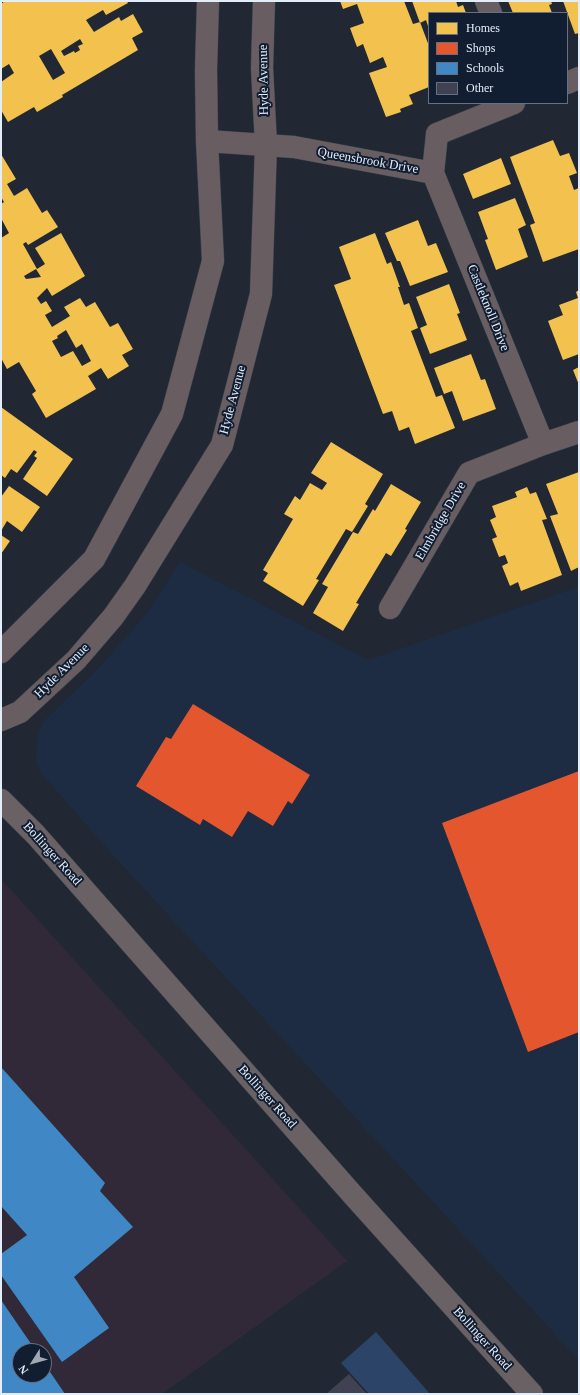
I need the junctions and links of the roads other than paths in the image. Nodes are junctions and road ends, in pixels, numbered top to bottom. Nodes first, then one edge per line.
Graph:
1 (208, 1) edge
2 (264, 1) edge
3 (486, 1) edge
4 (491, 12) edge
5 (579, 78) edge
6 (568, 82) edge
7 (512, 104) edge
8 (207, 140) junction
9 (266, 145) junction
10 (433, 173) junction
11 (579, 432) edge
12 (543, 444) junction
13 (390, 608) dead end
14 (1, 652) edge
15 (1, 720) edge
16 (1, 800) edge
17 (532, 1394) edge

1 - 8 street
2 - 9 street, Hyde Avenue
3 - 4 street
5 - 6 street
7 - 10 street, Queensbrook Drive
8 - 9 street, Queensbrook Drive
8 - 14 street
9 - 10 street, Queensbrook Drive
9 - 15 street, Hyde Avenue
10 - 12 street, Castleknoll Drive
11 - 12 street, Elmbridge Drive
12 - 13 street, Elmbridge Drive
16 - 17 main road, Bollinger Road

